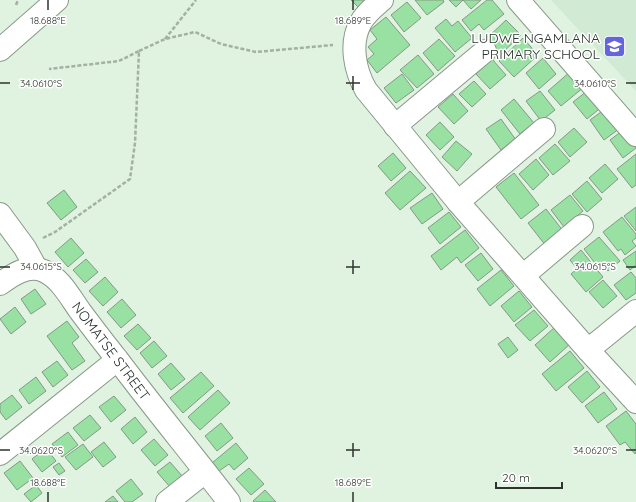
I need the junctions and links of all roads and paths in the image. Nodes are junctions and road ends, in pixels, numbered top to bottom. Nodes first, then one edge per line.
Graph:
1 (57, 0) edge
2 (196, 0) edge
3 (382, 0) edge
4 (518, 0) edge
5 (356, 36) junction
6 (165, 39) junction
7 (0, 50) edge
8 (139, 50) junction
9 (485, 51) dead end
10 (49, 69) dead end
11 (395, 126) junction
12 (544, 129) dead end
13 (636, 135) edge
14 (458, 202) junction
15 (0, 214) edge
16 (582, 226) dead end
17 (26, 248) junction
18 (36, 268) junction
19 (524, 275) junction
20 (0, 284) edge
21 (636, 310) edge
22 (588, 350) junction
23 (117, 360) junction
24 (636, 402) edge
25 (0, 454) edge
26 (205, 472) junction
27 (167, 502) edge
28 (229, 502) edge

1 - 7 street
2 - 6 path
3 - 5 street
4 - 13 street
5 - 6 path
5 - 11 street
6 - 8 path
8 - 10 path
8 - 17 path
9 - 11 street
11 - 14 street
12 - 14 street
14 - 19 street
15 - 17 street
16 - 19 street
17 - 18 street
18 - 20 street
18 - 23 street, NOMATSE STREET
19 - 22 street
21 - 22 street
22 - 24 street
23 - 25 street
23 - 26 street, NOMATSE STREET
26 - 27 street
26 - 28 street, NOMATSE STREET

